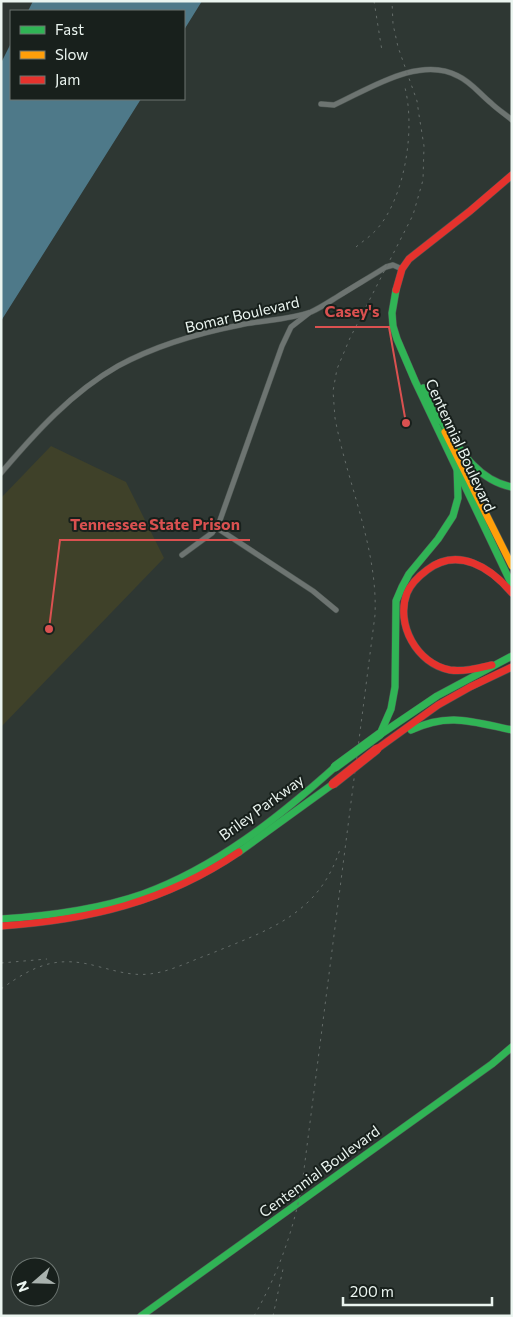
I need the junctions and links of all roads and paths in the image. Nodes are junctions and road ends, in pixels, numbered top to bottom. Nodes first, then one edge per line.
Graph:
1 (321, 104) dead end
2 (512, 120) edge
3 (512, 175) edge
4 (402, 269) junction
5 (312, 311) junction
6 (412, 371) junction
7 (439, 418) junction
8 (456, 468) junction
9 (1, 473) edge
10 (512, 487) edge
11 (217, 528) junction
12 (182, 555) dead end
13 (512, 566) edge
14 (512, 585) edge
15 (512, 593) edge
16 (336, 610) dead end
17 (512, 656) edge
18 (492, 665) junction
19 (512, 666) edge
20 (512, 730) edge
21 (380, 734) junction
22 (391, 739) junction
23 (1, 918) edge
24 (1, 926) edge
25 (512, 1047) edge
26 (141, 1316) edge

1 - 2 street
3 - 4 main road, Centennial Boulevard
4 - 5 street, Bomar Boulevard
4 - 6 main road, Centennial Boulevard
5 - 9 street, Bomar Boulevard
5 - 11 street
6 - 7 main road, Centennial Boulevard
6 - 8 main road, Centennial Boulevard
7 - 10 main road
7 - 13 main road, Centennial Boulevard
8 - 14 main road, Centennial Boulevard
8 - 21 main road
11 - 12 street
11 - 16 street
15 - 18 main road
17 - 18 main road, Briley Parkway
18 - 21 main road, Briley Parkway
19 - 22 main road, Briley Parkway
20 - 22 main road
21 - 23 main road, Briley Parkway, bridge
22 - 24 main road, Briley Parkway, bridge
25 - 26 main road, Centennial Boulevard

